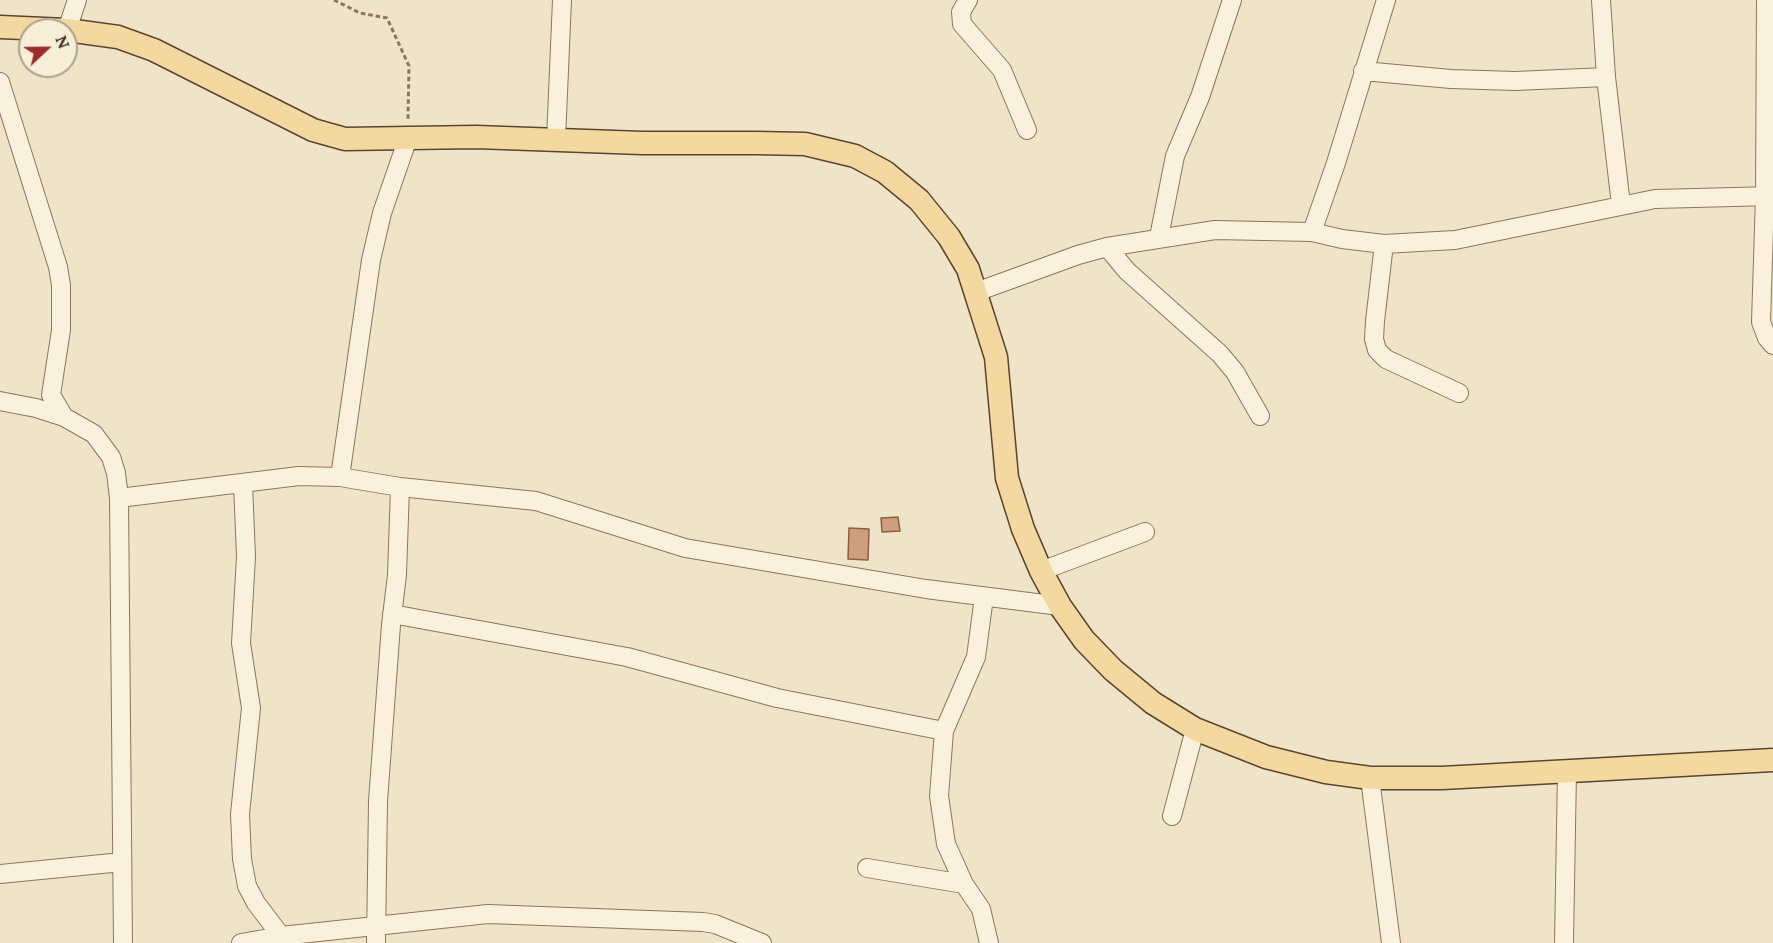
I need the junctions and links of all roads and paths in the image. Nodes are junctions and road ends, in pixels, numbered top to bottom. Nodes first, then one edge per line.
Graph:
1 (77, 0) edge
2 (333, 0) edge
3 (562, 0) edge
4 (968, 0) edge
5 (1232, 0) edge
6 (1386, 0) edge
7 (1601, 0) edge
8 (1766, 0) edge
9 (71, 18) edge
10 (0, 27) edge
11 (18, 28) edge
12 (78, 32) edge
13 (1769, 37) edge
14 (1364, 71) junction
15 (1606, 77) junction
16 (0, 82) edge
17 (1027, 130) dead end
18 (408, 138) junction
19 (556, 140) junction
20 (1769, 196) edge
21 (1621, 205) junction
22 (1312, 232) junction
23 (1159, 237) junction
24 (1384, 244) junction
25 (1107, 247) junction
26 (976, 292) junction
27 (1773, 345) edge
28 (1459, 393) dead end
29 (51, 395) junction
30 (0, 401) edge
31 (36, 408) junction
32 (1260, 416) dead end
33 (64, 417) junction
34 (340, 477) junction
35 (243, 483) junction
36 (400, 487) junction
37 (119, 498) junction
38 (1145, 532) dead end
39 (1041, 571) junction
40 (984, 597) junction
41 (1060, 606) junction
42 (392, 614) junction
43 (1195, 729) junction
44 (944, 731) junction
45 (1773, 760) edge
46 (1568, 771) junction
47 (1370, 778) junction
48 (1172, 816) dead end
49 (122, 862) junction
50 (867, 868) dead end
51 (0, 874) edge
52 (964, 884) junction
53 (715, 924) junction
54 (376, 935) edge
55 (281, 936) junction
56 (123, 943) edge
57 (241, 943) edge
58 (721, 943) edge
59 (762, 943) edge
60 (989, 943) edge
61 (1391, 943) edge
62 (1564, 943) edge

1 - 9 street
2 - 18 path
3 - 19 street
4 - 17 street
5 - 23 street
6 - 14 street
7 - 15 street
8 - 13 street
10 - 11 main road
12 - 18 main road
13 - 20 street
14 - 15 street
14 - 22 street
15 - 21 street
16 - 29 street
18 - 19 main road
18 - 34 street
19 - 26 main road
20 - 21 street
20 - 27 street
21 - 24 street
22 - 23 street
22 - 24 street
23 - 25 street
24 - 28 street
25 - 26 street
25 - 32 street
26 - 39 main road
29 - 31 street
29 - 33 street
30 - 31 street
31 - 33 street
33 - 37 street
34 - 35 street
34 - 36 street
35 - 37 street
35 - 55 street
36 - 40 street
36 - 42 street
37 - 49 street
38 - 39 street
39 - 41 main road
40 - 41 street
40 - 44 street
41 - 43 main road
42 - 44 street
42 - 54 street
43 - 47 main road
43 - 48 street
44 - 52 street
45 - 46 main road
46 - 47 main road
46 - 62 street
47 - 61 street
49 - 51 street
49 - 56 street
50 - 52 street
52 - 60 street
53 - 54 street
53 - 58 street
53 - 59 street
54 - 55 street
55 - 57 street

